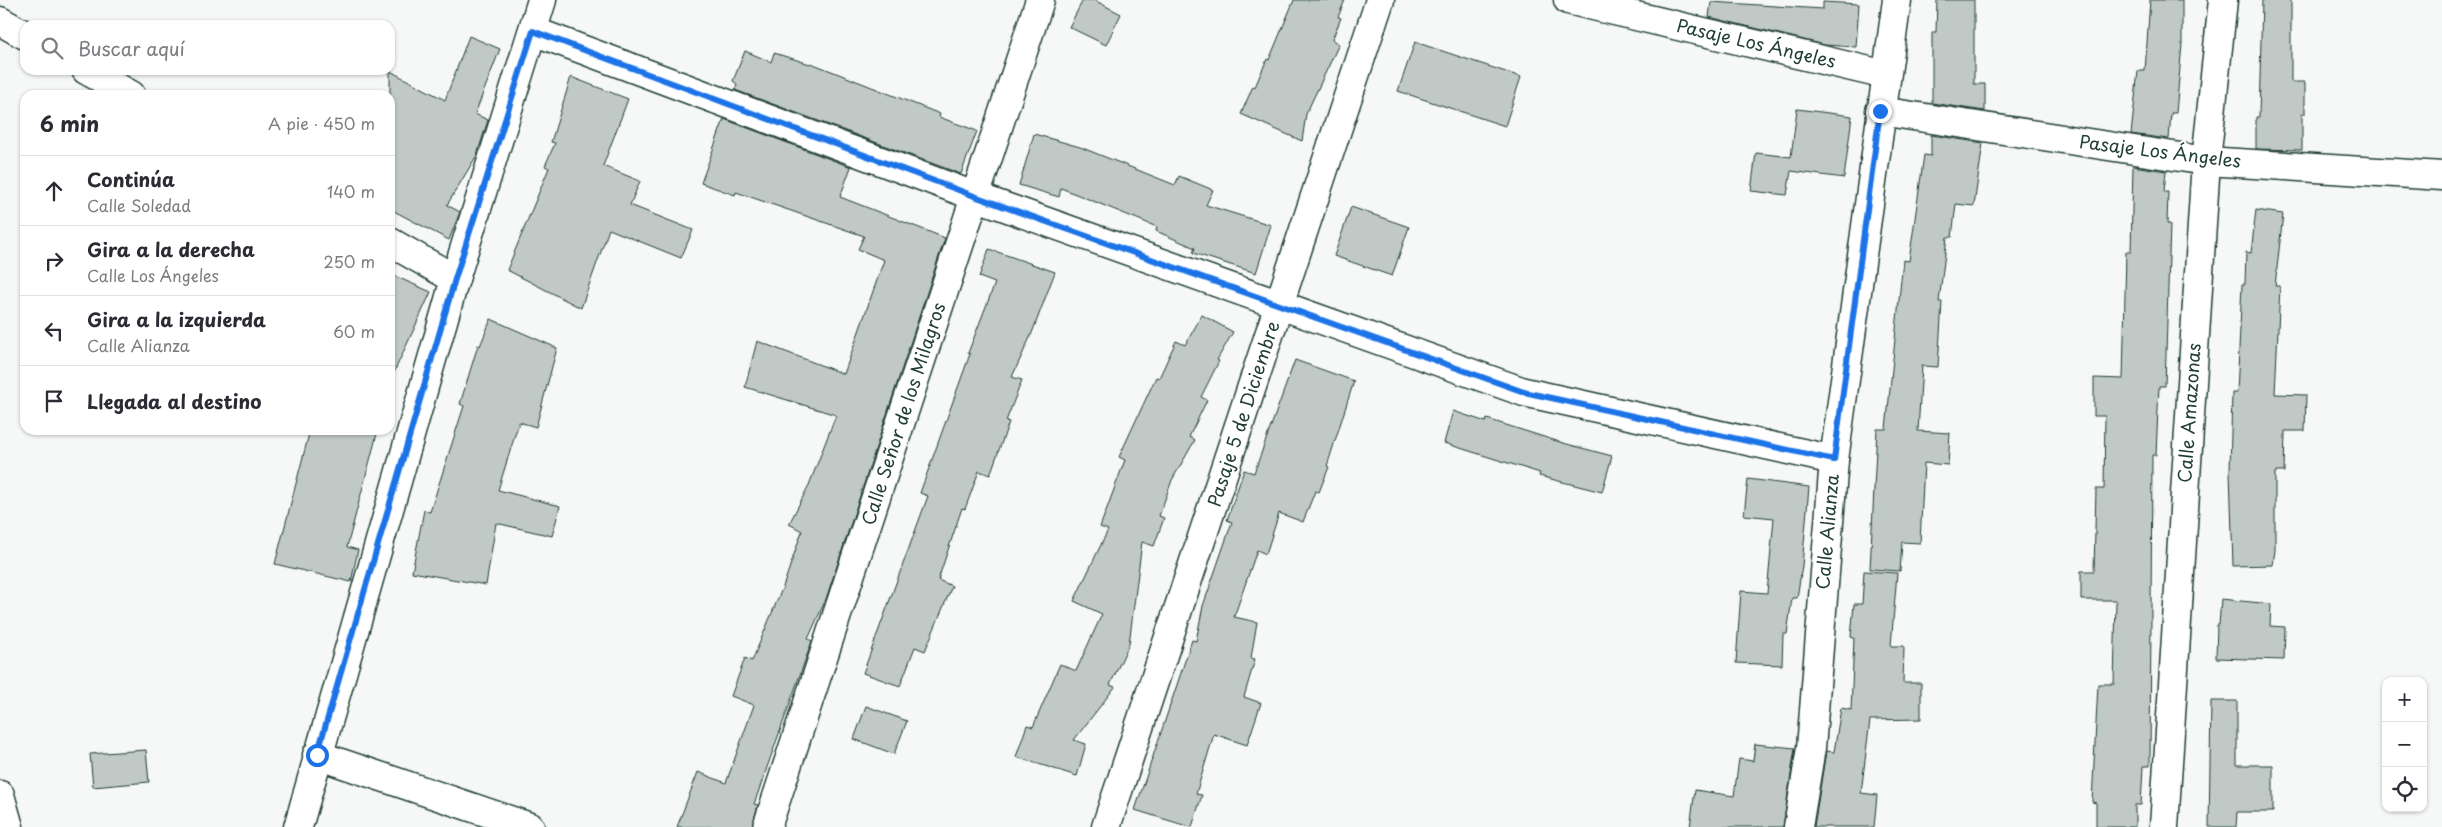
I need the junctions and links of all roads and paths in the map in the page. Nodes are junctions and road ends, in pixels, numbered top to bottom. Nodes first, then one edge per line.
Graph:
1 (542, 0) edge
2 (1040, 0) edge
3 (1380, 0) edge
4 (1568, 0) edge
5 (1897, 0) edge
6 (2223, 0) edge
7 (0, 21) edge
8 (533, 31) junction
9 (20, 33) edge
10 (95, 75) edge
11 (1886, 75) junction
12 (121, 90) edge
13 (1880, 111) junction
14 (2206, 161) junction
15 (2442, 176) edge
16 (977, 197) junction
17 (395, 245) edge
18 (455, 279) junction
19 (1280, 305) junction
20 (1834, 460) junction
21 (317, 755) junction
22 (0, 795) edge
23 (9, 827) edge
24 (298, 827) edge
25 (530, 827) edge
26 (767, 827) edge
27 (1106, 827) edge
28 (1798, 827) edge
29 (2164, 827) edge

1 - 8 street
2 - 16 street, Calle Señor de los Milagros
3 - 19 street, Pasaje 5 de Diciembre
4 - 11 street, Pasaje Los Ángeles
5 - 11 street, Calle Alianza
6 - 14 street, Calle Amazonas
7 - 9 street
8 - 16 street
8 - 18 street
10 - 12 street
11 - 13 street, Calle Alianza
13 - 14 street, Pasaje Los Ángeles
13 - 20 street, Calle Alianza
14 - 15 street, Pasaje Los Ángeles
14 - 29 street, Calle Amazonas
16 - 19 street
16 - 26 street, Calle Señor de los Milagros
17 - 18 street
18 - 21 street
19 - 20 street
19 - 27 street, Pasaje 5 de Diciembre
20 - 28 street, Calle Alianza
21 - 24 street
21 - 25 street
22 - 23 street

